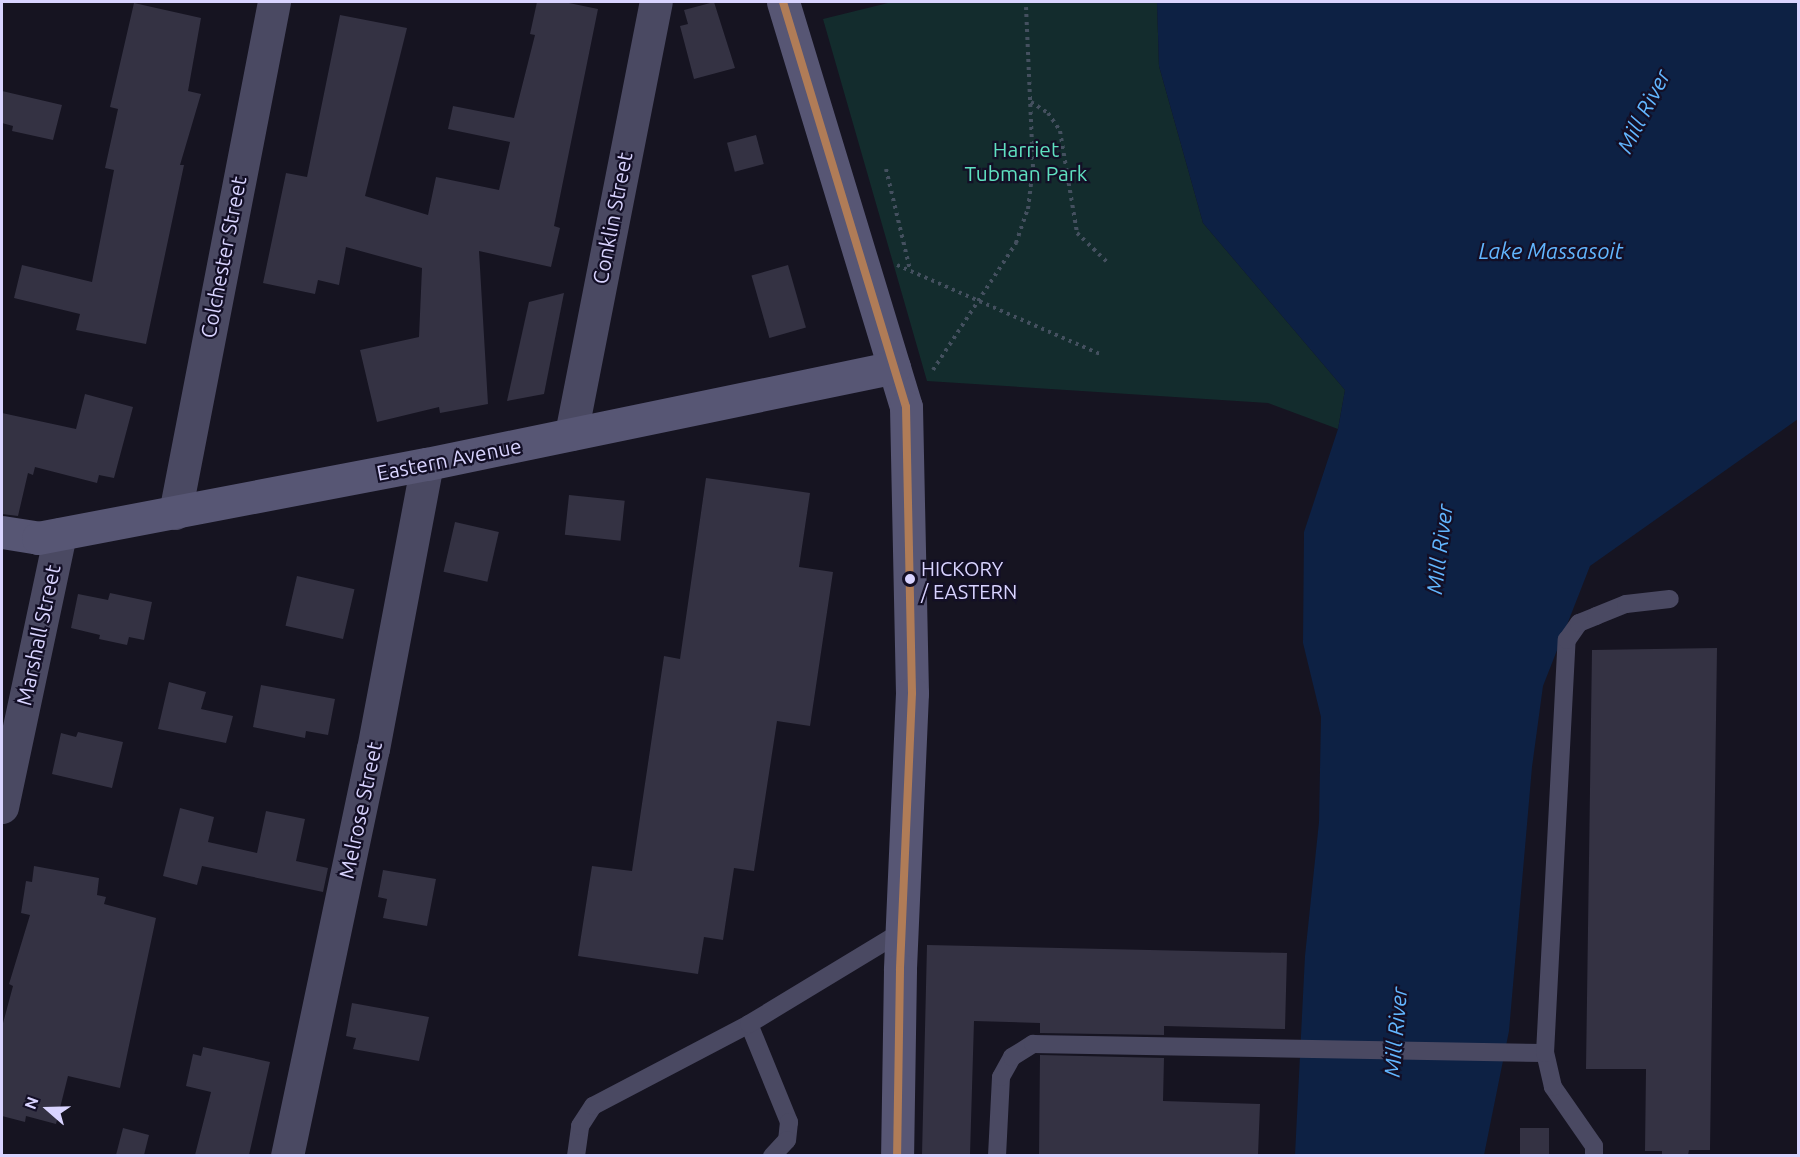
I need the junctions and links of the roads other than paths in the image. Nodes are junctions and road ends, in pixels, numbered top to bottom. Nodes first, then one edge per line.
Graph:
1 (274, 2) edge
2 (656, 2) edge
3 (783, 2) edge
4 (894, 367) junction
5 (571, 434) junction
6 (427, 464) junction
7 (175, 513) junction
8 (2, 532) edge
9 (60, 534) junction
10 (1670, 599) dead end
11 (2, 807) edge
12 (901, 932) junction
13 (749, 1024) junction
14 (1545, 1053) junction
15 (287, 1155) edge
16 (576, 1155) edge
17 (772, 1155) edge
18 (897, 1155) edge
19 (998, 1155) edge
20 (1594, 1155) edge

1 - 7 street, Colchester Street
2 - 5 street, Conklin Street
3 - 4 street
4 - 5 street, Eastern Avenue
4 - 12 street
5 - 6 street, Eastern Avenue
6 - 7 street, Eastern Avenue
6 - 15 street, Melrose Street
7 - 9 street, Eastern Avenue
8 - 9 street, Eastern Avenue
9 - 11 street, Marshall Street
10 - 14 lane
12 - 13 lane
12 - 18 street
13 - 16 lane
13 - 17 lane
14 - 19 lane
14 - 20 lane

